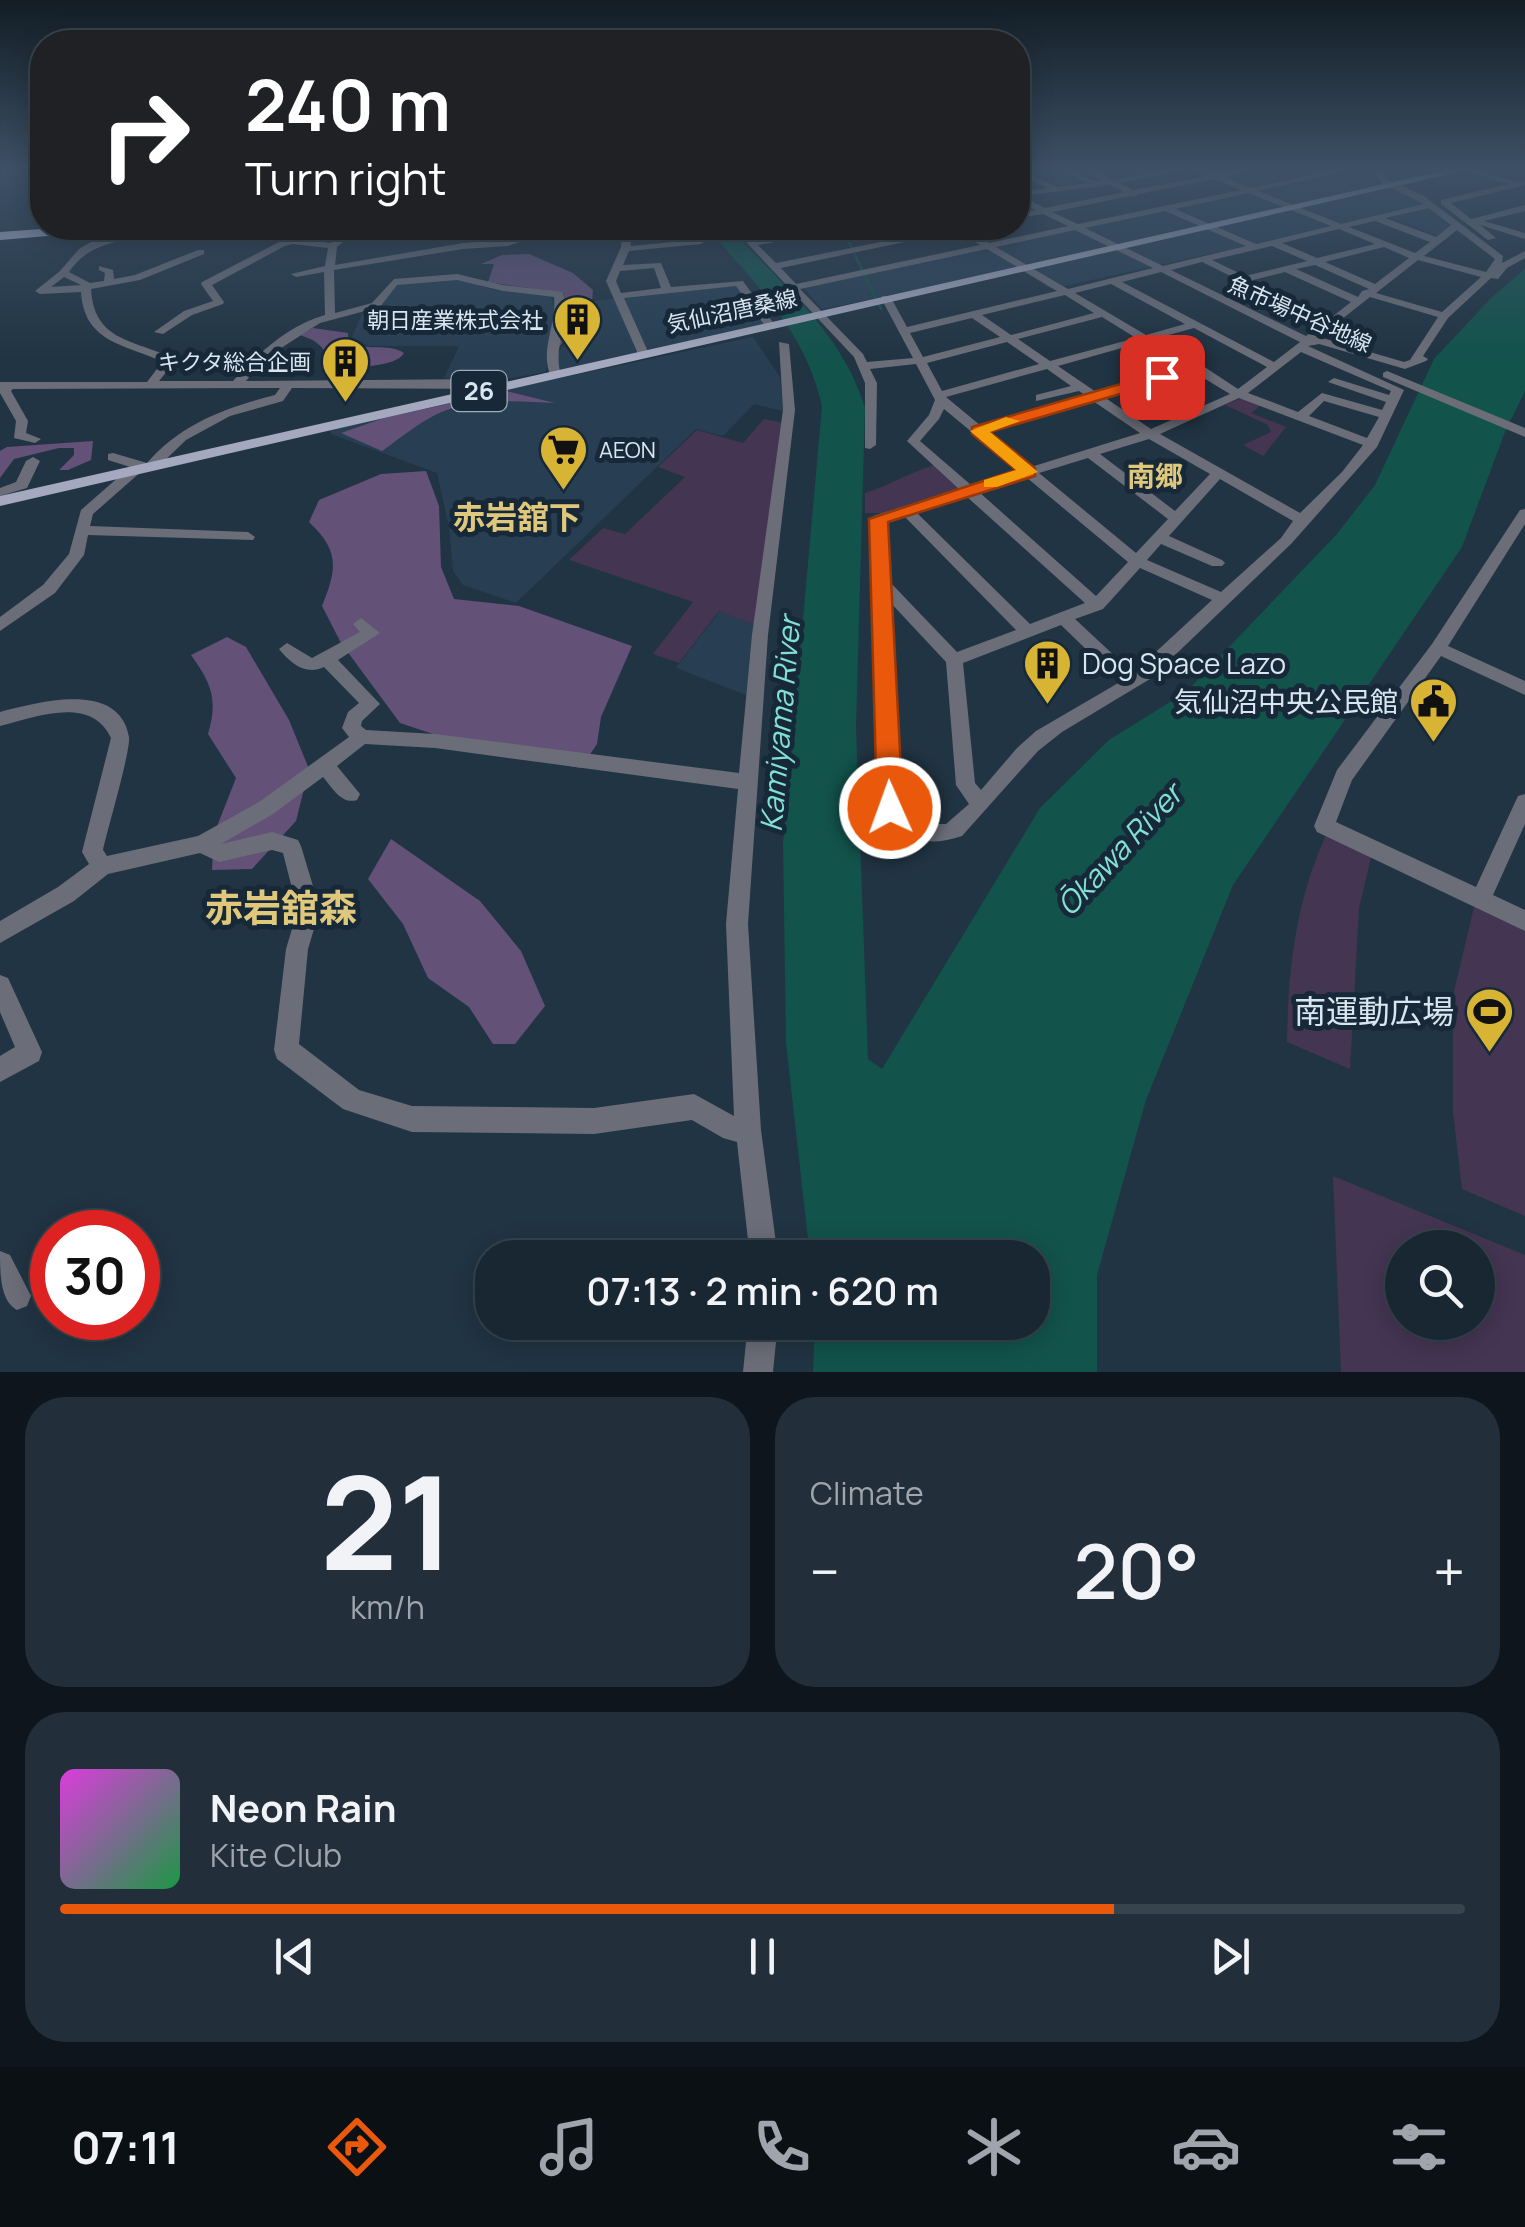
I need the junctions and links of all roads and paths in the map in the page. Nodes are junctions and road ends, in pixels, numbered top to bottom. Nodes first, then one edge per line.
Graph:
1 (1055, 231) edge
2 (1082, 231) edge
3 (1193, 231) edge
4 (1221, 231) edge
5 (1323, 231) edge
6 (1350, 231) edge
7 (1410, 231) edge
8 (1448, 231) edge
9 (1461, 231) edge
10 (1484, 231) edge
11 (30, 233) edge
12 (0, 236) edge
13 (1030, 236) edge
14 (102, 240) edge
15 (341, 240) edge
16 (514, 240) edge
17 (625, 240) edge
18 (661, 240) edge
19 (701, 240) joint
20 (748, 240) edge
21 (776, 240) edge
22 (900, 240) edge
23 (979, 240) edge
24 (1012, 240) edge
25 (1434, 240) junction
26 (1274, 243) junction
27 (752, 244) junction
28 (1383, 244) junction
29 (664, 245) junction
30 (988, 245) junction
31 (333, 246) junction
32 (1256, 247) junction
33 (1114, 248) junction
34 (625, 249) junction
35 (1525, 251) edge
36 (201, 252) dead end
37 (709, 252) dead end
38 (1413, 256) junction
39 (1204, 260) junction
40 (1316, 262) junction
41 (333, 266) junction
42 (776, 266) junction
43 (102, 268) dead end
44 (615, 268) junction
45 (1025, 268) junction
46 (1287, 268) junction
47 (1158, 269) junction
48 (62, 273) junction
49 (296, 274) dead end
50 (1488, 276) junction
51 (1113, 280) junction
52 (1245, 280) junction
53 (108, 286) junction
54 (794, 287) junction
55 (85, 288) junction
56 (667, 290) junction
57 (1334, 291) junction
58 (1066, 292) junction
59 (1365, 294) junction
60 (618, 296) junction
61 (878, 300) junction
62 (1292, 302) junction
63 (224, 312) dead end
64 (819, 314) junction
65 (973, 314) junction
66 (1103, 314) junction
67 (330, 316) junction
68 (1444, 316) junction
69 (176, 319) junction
70 (1332, 321) junction
71 (772, 325) junction
72 (1193, 325) junction
73 (160, 332) dead end
74 (903, 332) junction
75 (1009, 338) junction
76 (1146, 338) junction
77 (1306, 342) junction
78 (783, 344) dead end
79 (643, 354) junction
80 (1415, 359) junction
81 (917, 361) junction
82 (1048, 365) junction
83 (864, 366) junction
84 (1196, 366) junction
85 (1274, 367) junction
86 (555, 374) junction
87 (1334, 382) dead end
88 (151, 384) junction
89 (237, 384) junction
90 (5, 385) edge
91 (288, 386) junction
92 (504, 386) junction
93 (1081, 387) junction
94 (1239, 394) junction
95 (1095, 397) junction
96 (939, 398) junction
97 (1040, 398) dead end
98 (1393, 400) junction
99 (1386, 416) junction
100 (1300, 417) junction
101 (978, 431) junction
102 (1150, 434) junction
103 (1525, 434) edge
104 (35, 439) dead end
105 (1372, 444) junction
106 (870, 445) dead end
107 (1090, 453) junction
108 (114, 458) dead end
109 (33, 461) dead end
110 (145, 466) junction
111 (1029, 472) junction
112 (1218, 473) junction
113 (969, 490) junction
114 (0, 492) edge
115 (0, 501) edge
116 (906, 510) junction
117 (1176, 518) junction
118 (1300, 519) junction
119 (1523, 522) edge
120 (83, 530) junction
121 (248, 537) dead end
122 (1159, 537) junction
123 (1137, 561) junction
124 (1216, 563) dead end
125 (882, 584) junction
126 (1224, 600) junction
127 (1098, 605) junction
128 (1064, 618) junction
129 (361, 624) dead end
130 (0, 625) edge
131 (1027, 631) junction
132 (1438, 648) junction
133 (287, 649) dead end
134 (326, 659) junction
135 (954, 660) junction
136 (1132, 683) junction
137 (1525, 688) edge
138 (0, 719) edge
139 (362, 737) junction
140 (323, 764) junction
141 (748, 782) junction
142 (350, 794) dead end
143 (979, 802) junction
144 (1525, 802) edge
145 (202, 844) junction
146 (102, 866) junction
147 (1481, 899) junction
148 (1525, 921) edge
149 (0, 933) edge
150 (0, 986) edge
151 (0, 1070) edge
152 (748, 1130) junction
153 (762, 1240) edge
154 (0, 1265) edge
155 (17, 1296) dead end
156 (761, 1340) edge
157 (758, 1372) edge

1 - 13 street
2 - 33 street, 魚市場中谷地線
3 - 33 main road, 気仙沼唐桑線 / 26
4 - 32 street
5 - 26 street
6 - 28 street
7 - 25 street
8 - 25 street
9 - 50 street
10 - 35 street
11 - 12 highway
14 - 48 street
15 - 31 street
16 - 41 street
17 - 34 street
18 - 29 street
19 - 29 street
19 - 37 street
20 - 27 street
21 - 27 street
22 - 42 street
23 - 30 street
24 - 30 street
25 - 38 street
26 - 32 street
26 - 40 street
27 - 42 street
28 - 38 street
28 - 40 street
29 - 34 street
30 - 45 street
30 - 54 street
31 - 41 street
31 - 69 street
32 - 39 street
33 - 45 main road, 気仙沼唐桑線 / 26
33 - 47 street, 魚市場中谷地線
34 - 44 street
35 - 80 street
36 - 53 street
38 - 50 street
38 - 59 street
39 - 47 street
39 - 52 street
40 - 46 street
40 - 59 street
41 - 49 street
41 - 67 street
42 - 54 street
43 - 53 street
44 - 56 street
44 - 60 street
45 - 58 street
45 - 61 main road, 気仙沼唐桑線 / 26
46 - 52 street
46 - 57 street
47 - 51 street
47 - 77 street, 魚市場中谷地線
48 - 55 street
48 - 55 street
50 - 68 street
51 - 58 street
51 - 72 street
52 - 62 street
53 - 55 street
54 - 64 street
55 - 88 street
56 - 60 street
56 - 71 street
57 - 59 street
57 - 62 street
58 - 65 street
58 - 66 street
59 - 68 street
59 - 70 street
60 - 79 street
61 - 64 main road, 気仙沼唐桑線 / 26
61 - 74 street
62 - 70 street
63 - 69 street
64 - 71 main road, 気仙沼唐桑線 / 26
64 - 83 street
65 - 74 street
65 - 75 street
66 - 75 street
66 - 76 street
67 - 86 street
67 - 89 street
68 - 80 street
69 - 73 street
70 - 77 street
71 - 79 main road, 気仙沼唐桑線 / 26
72 - 76 street
72 - 85 street
74 - 81 street
75 - 81 street
75 - 82 street
76 - 82 street
76 - 84 street
77 - 80 street
77 - 85 street
77 - 98 street
77 - 103 street, 魚市場中谷地線
78 - 141 street
79 - 86 main road, 気仙沼唐桑線 / 26
81 - 83 street
81 - 96 street
82 - 93 street
82 - 96 street
83 - 106 street
84 - 94 street
84 - 95 street
85 - 94 street
86 - 92 main road, 気仙沼唐桑線 / 26
87 - 98 street
88 - 89 street
88 - 90 street
89 - 91 street
90 - 104 street
91 - 92 street
91 - 110 street
92 - 110 main road, 気仙沼唐桑線 / 26
93 - 95 street
93 - 97 street
94 - 100 street
94 - 102 street
95 - 101 street
95 - 102 street
96 - 101 street
96 - 113 street
98 - 99 street
99 - 100 street
99 - 105 street
100 - 105 street
101 - 111 street
102 - 107 street
102 - 112 street
105 - 118 street
107 - 111 street
107 - 117 street
108 - 110 street
109 - 114 street
110 - 115 main road, 気仙沼唐桑線 / 26
110 - 120 street
111 - 113 street
111 - 123 street
112 - 117 street
112 - 118 street
113 - 116 street
113 - 127 street
116 - 125 street
116 - 131 street
117 - 122 street
118 - 126 street
119 - 132 street
120 - 121 street
120 - 130 street
122 - 123 street
122 - 124 street
123 - 126 street
123 - 127 street
125 - 135 street
125 - 143 street
126 - 136 street
127 - 128 street
128 - 131 street
128 - 136 street
129 - 134 street
131 - 135 street
132 - 137 street
132 - 147 street
133 - 134 street
134 - 139 street
135 - 143 street
136 - 143 street
138 - 146 street
139 - 140 street
139 - 141 street
140 - 142 street
140 - 145 street
141 - 152 street
144 - 147 street
145 - 146 street
145 - 152 street
146 - 149 street
147 - 148 street
150 - 151 street
152 - 153 street
154 - 155 street
156 - 157 street

